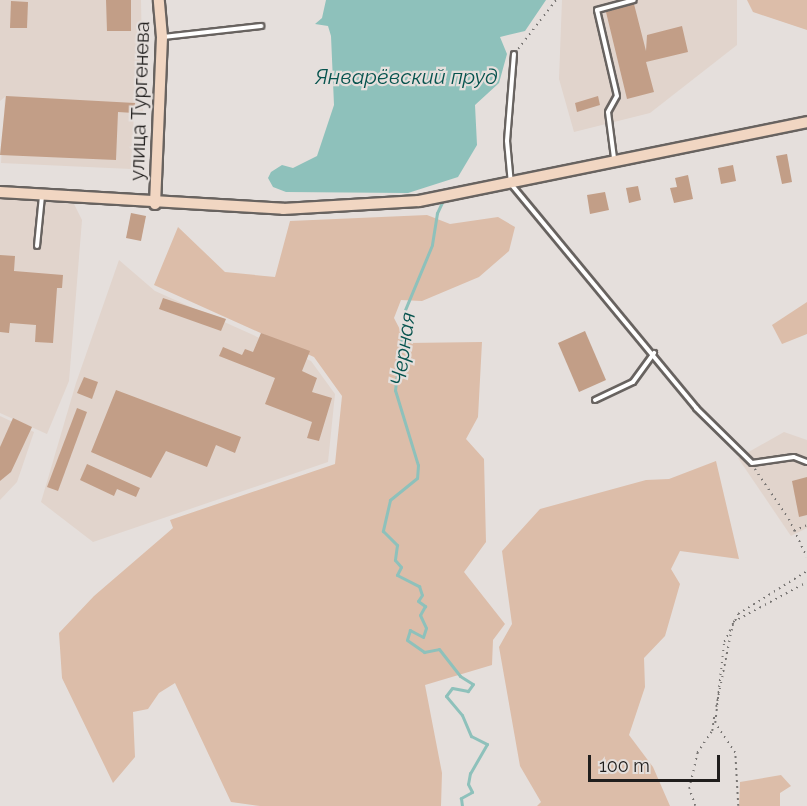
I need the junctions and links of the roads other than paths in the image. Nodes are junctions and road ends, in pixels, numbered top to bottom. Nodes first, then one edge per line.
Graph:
1 (159, 0) edge
2 (634, 0) edge
3 (261, 26) dead end
4 (162, 37) junction
5 (514, 54) road end
6 (807, 122) edge
7 (615, 162) junction
8 (511, 184) junction
9 (0, 192) edge
10 (43, 195) junction
11 (155, 204) junction
12 (37, 246) dead end
13 (654, 353) junction
14 (595, 400) dead end
15 (807, 462) edge

1 - 4 street, улица Тургенева
2 - 7 lane
3 - 4 lane
4 - 11 street, улица Тургенева
5 - 8 lane
6 - 7 street
7 - 8 street
8 - 11 street
8 - 13 lane
9 - 10 street
10 - 11 street
10 - 12 lane
13 - 14 lane
13 - 15 lane

